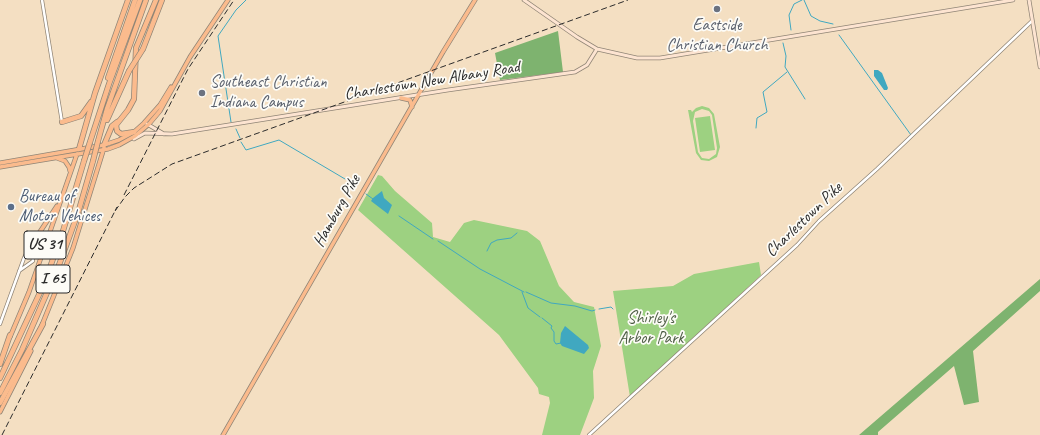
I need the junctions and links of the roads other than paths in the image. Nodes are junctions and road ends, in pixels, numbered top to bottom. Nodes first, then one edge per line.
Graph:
1 (42, 0) edge
2 (128, 0) edge
3 (134, 0) edge
4 (140, 0) edge
5 (146, 0) edge
6 (155, 0) edge
7 (162, 0) edge
8 (228, 0) edge
9 (475, 0) edge
10 (524, 0) edge
11 (1013, 0) edge
12 (1029, 0) edge
13 (1032, 21) junction
14 (598, 49) junction
15 (1040, 67) edge
16 (95, 93) junction
17 (419, 95) junction
18 (401, 98) junction
19 (412, 107) junction
20 (120, 120) junction
21 (62, 122) joint
22 (146, 124) junction
23 (95, 127) junction
24 (134, 132) junction
25 (164, 134) junction
26 (99, 138) junction
27 (119, 145) junction
28 (104, 147) junction
29 (78, 151) junction
30 (54, 158) junction
31 (0, 163) edge
32 (0, 167) edge
33 (70, 174) junction
34 (61, 200) junction
35 (28, 250) junction
36 (19, 271) junction
37 (0, 324) edge
38 (43, 324) junction
39 (10, 335) junction
40 (0, 358) edge
41 (0, 364) edge
42 (0, 378) edge
43 (0, 393) edge
44 (0, 403) edge
45 (0, 412) edge
46 (223, 435) edge
47 (589, 435) edge

1 - 21 street
2 - 16 highway
3 - 23 highway
4 - 23 highway, I 65
5 - 26 highway, I 65
6 - 20 highway
7 - 26 highway, bridge
8 - 22 main road
9 - 17 main road, Hamburg Pike
10 - 14 main road
11 - 14 main road
12 - 13 main road
13 - 15 main road
13 - 47 street, Charlestown Pike
14 - 17 main road, Charlestown New Albany Road
16 - 21 highway
16 - 29 highway
17 - 18 main road, Charlestown New Albany Road
17 - 19 main road, Hamburg Pike
18 - 19 main road
18 - 25 main road, Charlestown New Albany Road
19 - 46 main road, Hamburg Pike
20 - 24 highway
20 - 28 highway
22 - 24 main road
22 - 25 main road
22 - 27 main road
23 - 42 highway, I 65, bridge
24 - 28 main road
25 - 27 main road, Charlestown New Albany Road
26 - 43 highway, I 65, bridge
27 - 28 main road
28 - 29 main road
28 - 38 main road, US 31
29 - 30 main road
29 - 31 main road
29 - 33 main road, US 31
30 - 32 main road
30 - 33 main road
33 - 34 main road, US 31
34 - 35 main road
34 - 39 main road, US 31
35 - 36 street
35 - 36 street
36 - 37 street
38 - 44 highway
38 - 45 main road, US 31
39 - 40 main road, US 31
39 - 41 highway

